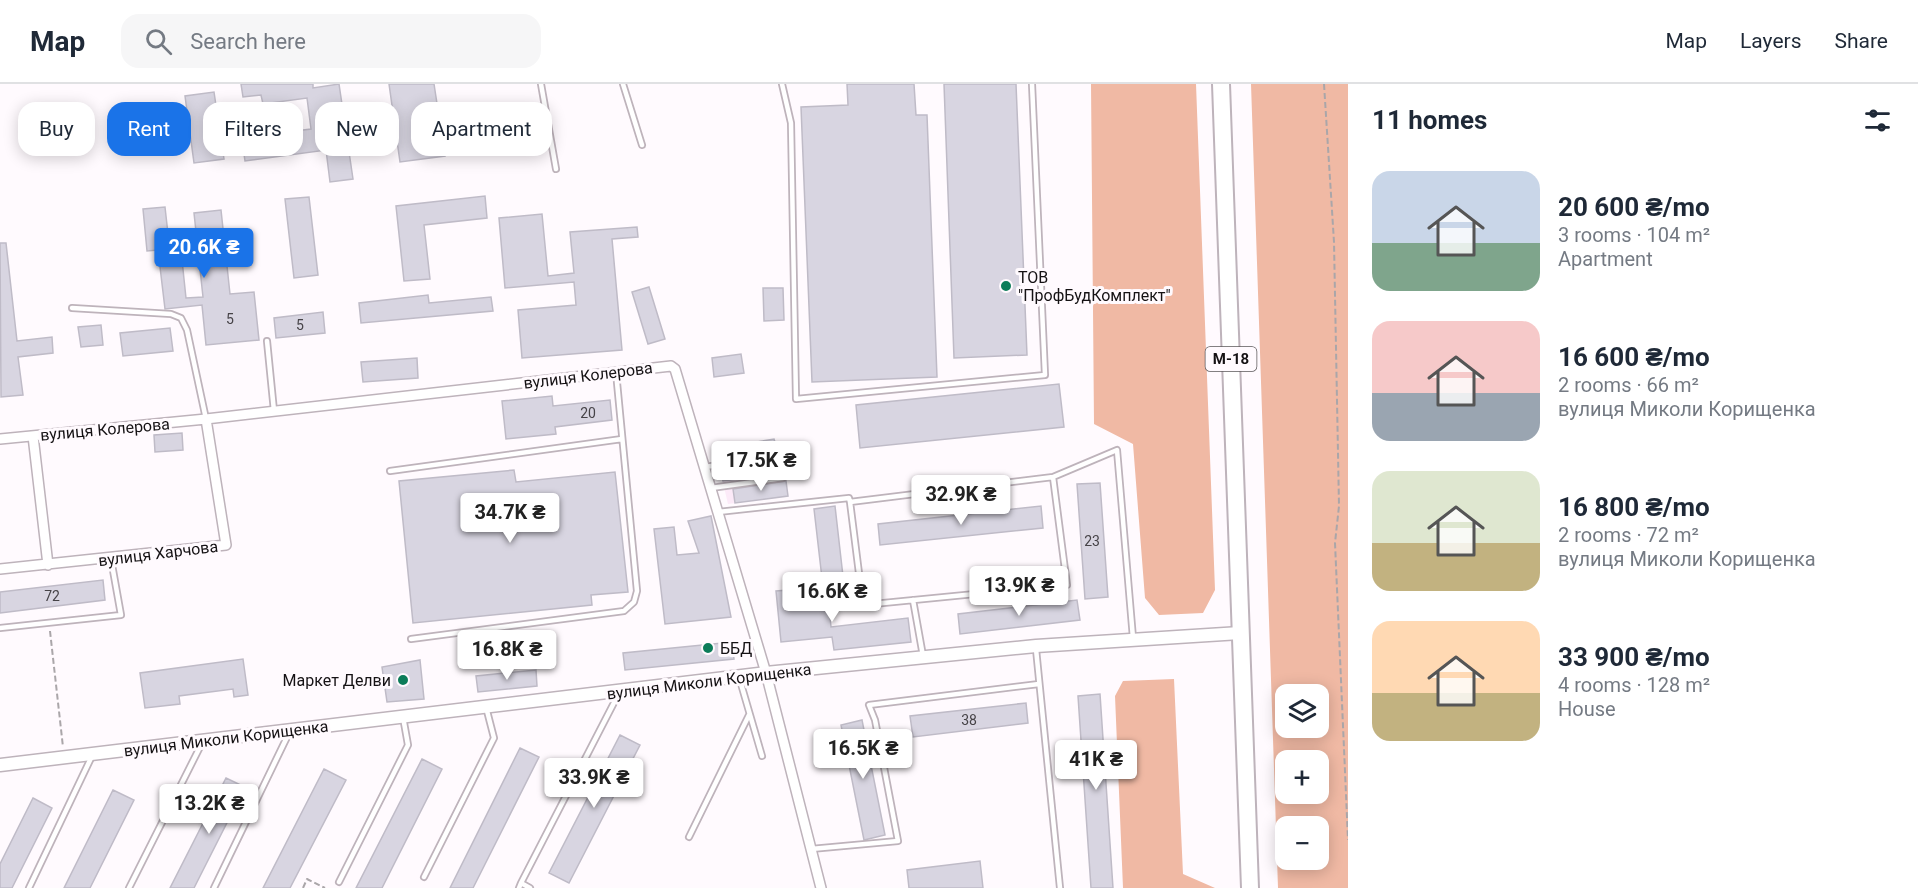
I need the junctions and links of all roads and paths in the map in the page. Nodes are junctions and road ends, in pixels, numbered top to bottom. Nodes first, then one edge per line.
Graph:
1 (541, 84) edge
2 (623, 84) edge
3 (783, 84) edge
4 (1032, 84) edge
5 (1221, 84) edge
6 (1324, 84) edge
7 (642, 145) dead end
8 (556, 169) dead end
9 (72, 308) dead end
10 (267, 342) dead end
11 (616, 372) junction
12 (274, 411) junction
13 (206, 419) junction
14 (33, 435) junction
15 (0, 439) edge
16 (622, 439) junction
17 (777, 456) dead end
18 (705, 467) junction
19 (390, 471) dead end
20 (1053, 477) junction
21 (783, 478) dead end
22 (711, 488) junction
23 (850, 502) junction
24 (718, 512) junction
25 (111, 559) junction
26 (48, 565) junction
27 (0, 570) edge
28 (913, 600) junction
29 (50, 623) junction
30 (0, 628) edge
31 (1240, 633) junction
32 (411, 639) dead end
33 (1134, 640) junction
34 (1036, 646) junction
35 (923, 657) junction
36 (766, 674) junction
37 (739, 677) junction
38 (1040, 684) junction
39 (620, 691) junction
40 (486, 707) junction
41 (749, 715) junction
42 (403, 717) junction
43 (290, 730) junction
44 (204, 740) junction
45 (63, 747) dead end
46 (93, 754) junction
47 (762, 756) dead end
48 (0, 765) edge
49 (689, 837) dead end
50 (1348, 840) edge
51 (811, 849) junction
52 (424, 877) dead end
53 (339, 882) dead end
54 (520, 886) edge
55 (29, 888) edge
56 (129, 888) edge
57 (214, 888) edge
58 (303, 888) edge
59 (325, 888) edge
60 (530, 888) edge
61 (821, 888) edge
62 (1060, 888) edge
63 (1250, 888) edge

1 - 8 lane
2 - 7 lane
3 - 4 lane
5 - 31 highway, М-18
6 - 50 path
9 - 13 lane
10 - 12 lane
11 - 12 street, вулиця Колерова
11 - 16 lane
11 - 18 street, вулиця Колерова
12 - 13 street, вулиця Колерова
13 - 14 street, вулиця Колерова
13 - 25 street, вулиця Харчова
14 - 15 street, вулиця Колерова
14 - 26 street
16 - 19 lane
16 - 32 lane
17 - 18 lane
18 - 22 street, вулиця Колерова
20 - 23 lane
20 - 28 lane
20 - 33 lane
21 - 22 lane
22 - 24 street, вулиця Колерова
23 - 24 lane
23 - 28 lane
24 - 36 street, вулиця Колерова
25 - 26 street, вулиця Харчова
25 - 29 lane
26 - 27 street, вулиця Харчова
28 - 35 lane
29 - 30 lane
29 - 45 path
31 - 33 street, вулиця Миколи Корищенка
31 - 63 highway, М-18
33 - 34 street, вулиця Миколи Корищенка
34 - 35 street, вулиця Миколи Корищенка
34 - 38 lane
35 - 36 street, вулиця Миколи Корищенка
36 - 37 street, вулиця Миколи Корищенка
36 - 51 street, вулиця Колерова
37 - 39 street, вулиця Миколи Корищенка
37 - 41 lane
38 - 51 lane
38 - 62 lane
39 - 40 street, вулиця Миколи Корищенка
39 - 54 lane
40 - 42 street, вулиця Миколи Корищенка
40 - 52 lane
41 - 47 lane
41 - 49 lane
42 - 43 street, вулиця Миколи Корищенка
42 - 53 lane
43 - 44 street, вулиця Миколи Корищенка
43 - 57 lane
44 - 46 street, вулиця Миколи Корищенка
44 - 56 lane
46 - 48 street, вулиця Миколи Корищенка
46 - 55 lane
51 - 61 street, вулиця Колерова
54 - 60 lane
58 - 59 path

